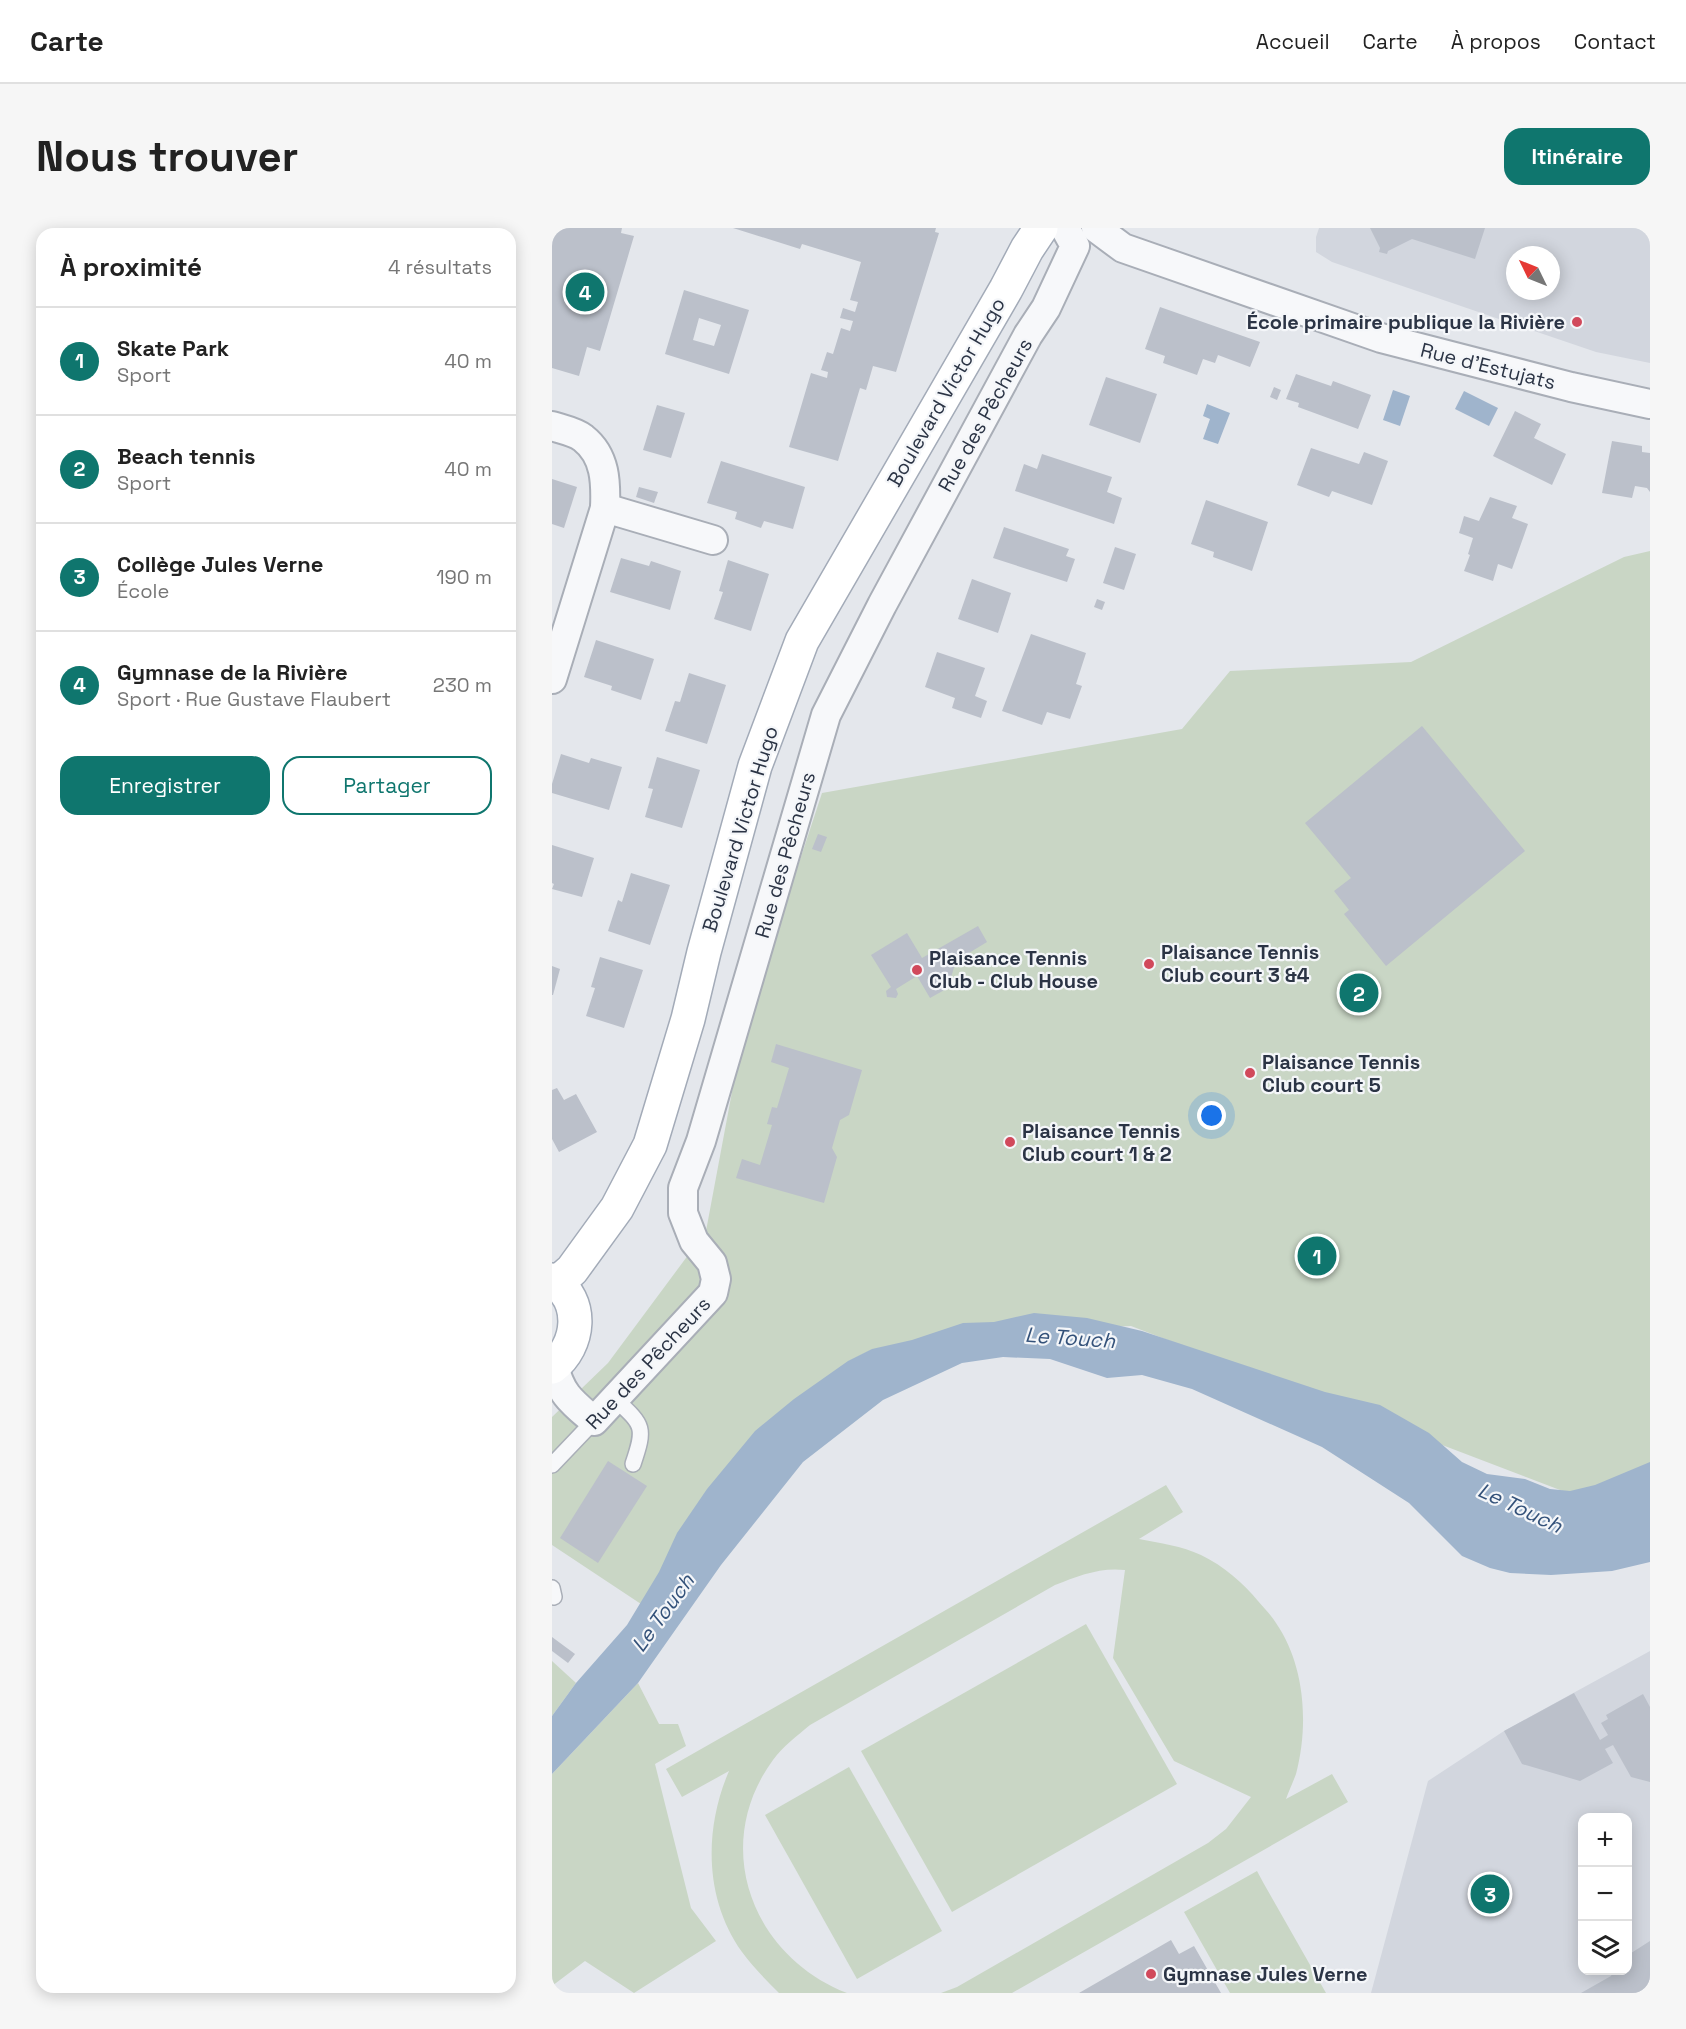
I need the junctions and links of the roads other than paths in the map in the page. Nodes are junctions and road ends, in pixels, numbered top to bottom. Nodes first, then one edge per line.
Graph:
1 (1041, 228) edge
2 (1065, 228) edge
3 (1096, 228) edge
4 (1650, 404) edge
5 (552, 426) edge
6 (604, 508) junction
7 (713, 540) dead end
8 (552, 679) edge
9 (554, 1282) edge
10 (553, 1366) edge
11 (615, 1399) junction
12 (594, 1421) junction
13 (633, 1464) dead end
14 (552, 1465) edge

1 - 9 main road, Boulevard Victor Hugo
2 - 11 street, Rue des Pêcheurs
3 - 4 street, Rue d'Estujats
5 - 6 street
6 - 7 street
6 - 8 street
9 - 10 main road
10 - 12 street
11 - 12 street, Rue des Pêcheurs
11 - 13 lane
12 - 14 lane, Rue des Pêcheurs

